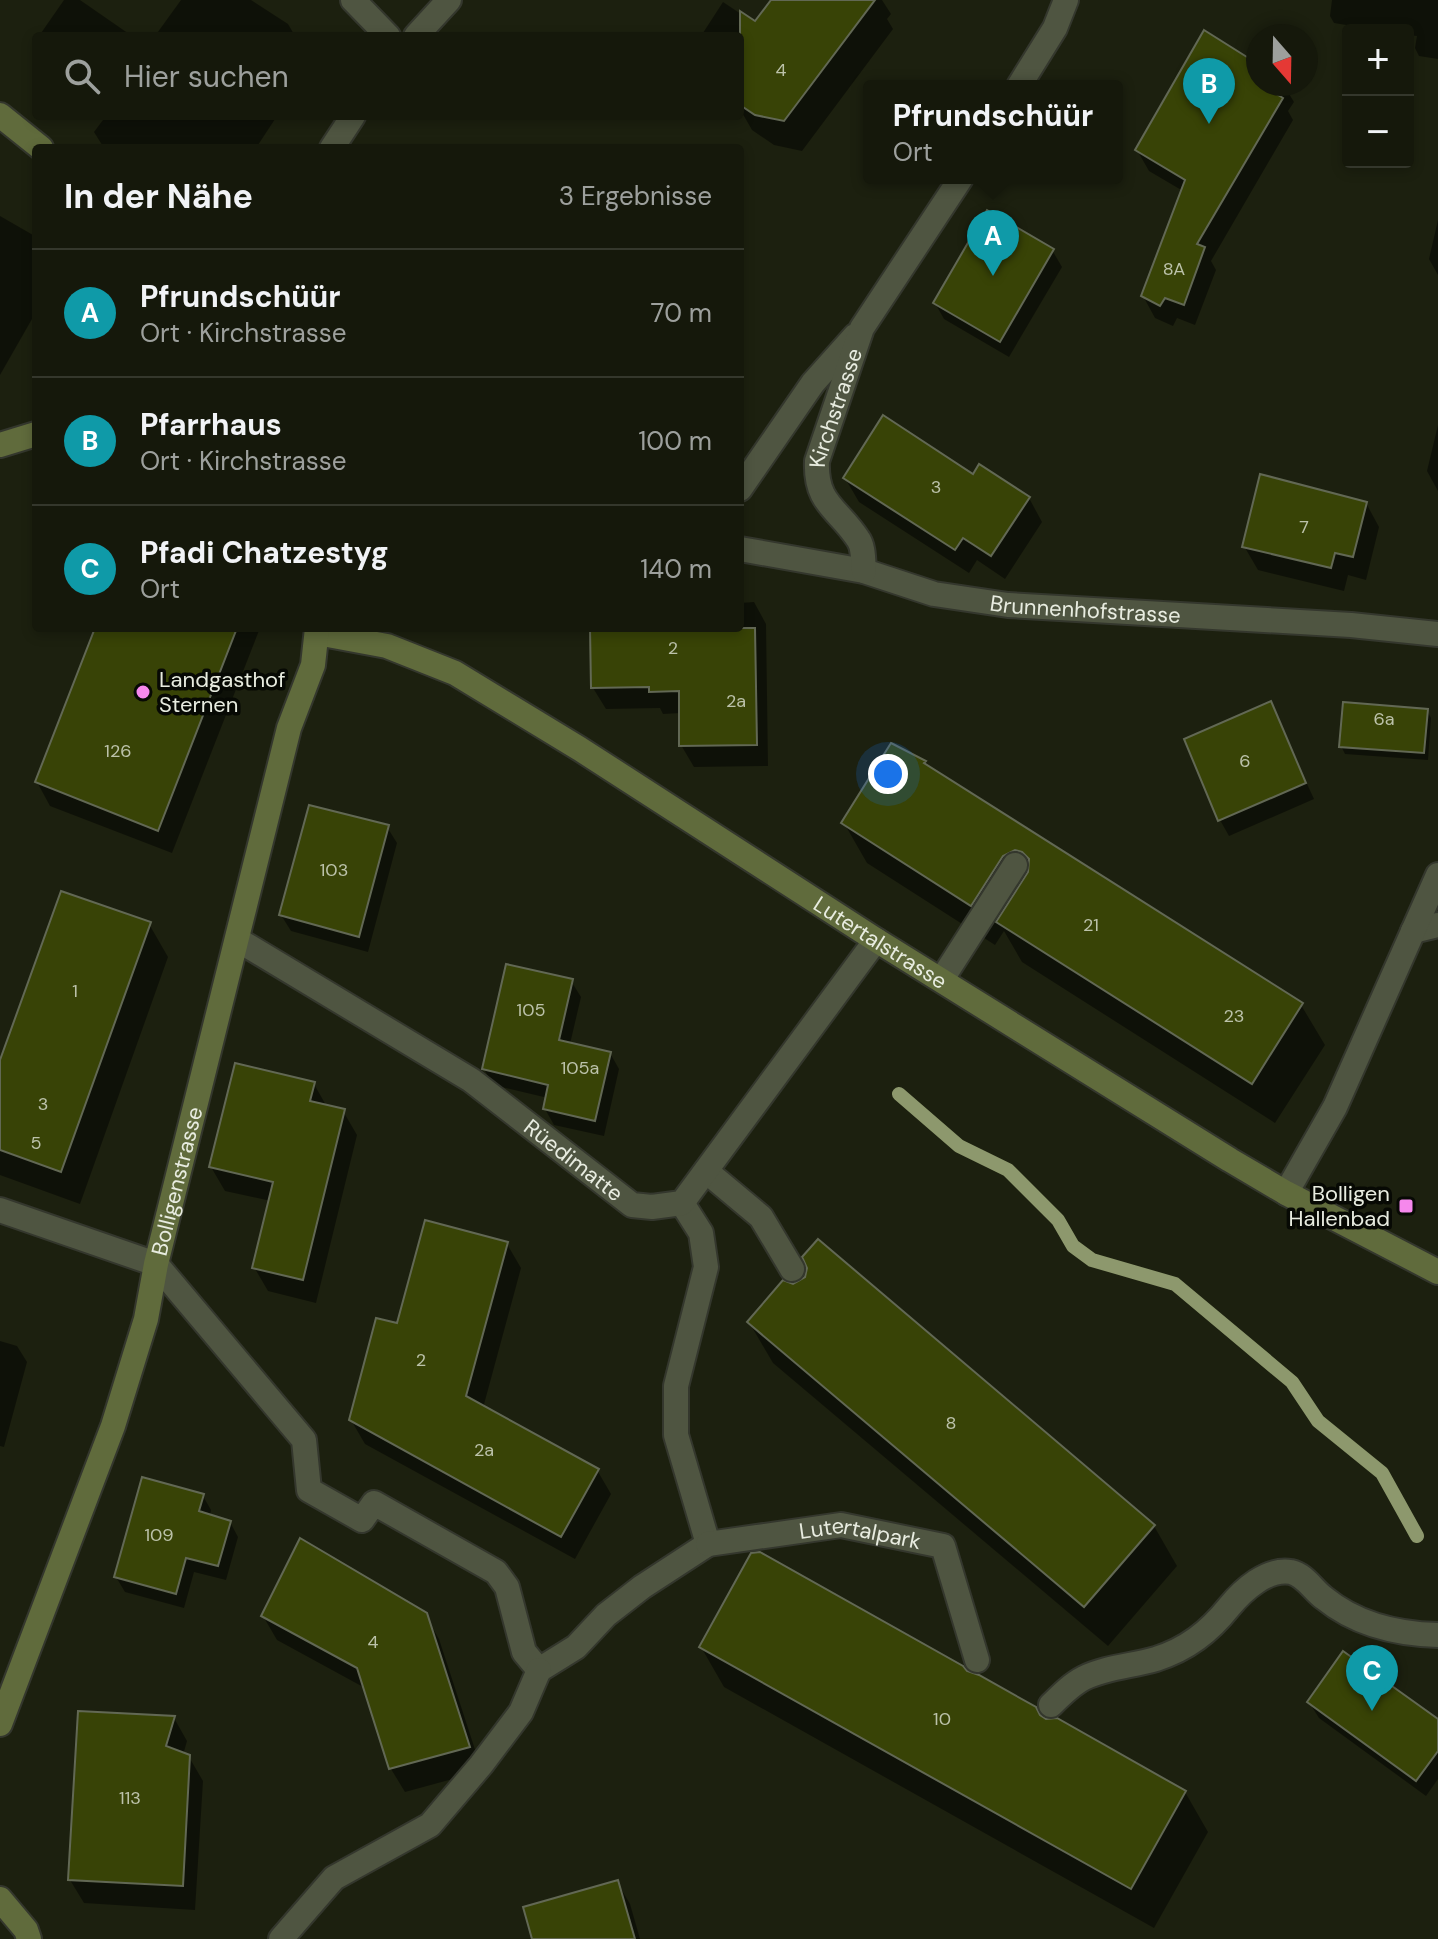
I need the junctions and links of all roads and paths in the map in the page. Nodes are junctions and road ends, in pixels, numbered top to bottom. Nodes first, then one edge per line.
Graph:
1 (353, 0) edge
2 (449, 0) edge
3 (1066, 0) edge
4 (384, 32) edge
5 (420, 32) edge
6 (1023, 80) edge
7 (0, 115) edge
8 (350, 120) edge
9 (36, 144) edge
10 (335, 144) edge
11 (957, 184) edge
12 (862, 328) junction
13 (32, 435) edge
14 (0, 445) edge
15 (744, 483) edge
16 (744, 550) edge
17 (864, 571) junction
18 (324, 632) edge
19 (333, 632) edge
20 (1438, 634) edge
21 (1015, 865) dead end
22 (1438, 875) edge
23 (1438, 925) edge
24 (1413, 931) junction
25 (238, 940) junction
26 (876, 940) junction
27 (942, 979) junction
28 (706, 1171) junction
29 (1286, 1193) junction
30 (682, 1203) junction
31 (0, 1210) edge
32 (156, 1264) junction
33 (792, 1269) dead end
34 (1438, 1272) edge
35 (708, 1544) junction
36 (1438, 1635) edge
37 (977, 1660) dead end
38 (539, 1670) junction
39 (1051, 1705) dead end
40 (0, 1723) edge
41 (0, 1899) edge
42 (29, 1939) edge
43 (281, 1939) edge

1 - 4 street
2 - 5 street
3 - 6 street
7 - 9 street
8 - 10 street
11 - 12 street, Kirchstrasse
12 - 15 street, Kirchstrasse
12 - 17 street, Kirchstrasse
13 - 14 street
16 - 17 street, Brunnenhofstrasse
17 - 20 street, Brunnenhofstrasse
18 - 25 street, Bolligenstrasse
19 - 26 street, Lutertalstrasse
21 - 27 street
22 - 24 street
23 - 24 street
24 - 29 street
25 - 30 street, Rüedimatte
25 - 32 street, Bolligenstrasse
26 - 27 street, Lutertalstrasse
26 - 28 street
27 - 29 street, Lutertalstrasse
28 - 30 street
28 - 33 street
29 - 34 street, Lutertalstrasse
30 - 35 street
31 - 32 street
32 - 38 street
32 - 40 street, Bolligenstrasse
35 - 37 street, Lutertalpark
35 - 38 street
36 - 39 street
38 - 43 street
41 - 42 street

